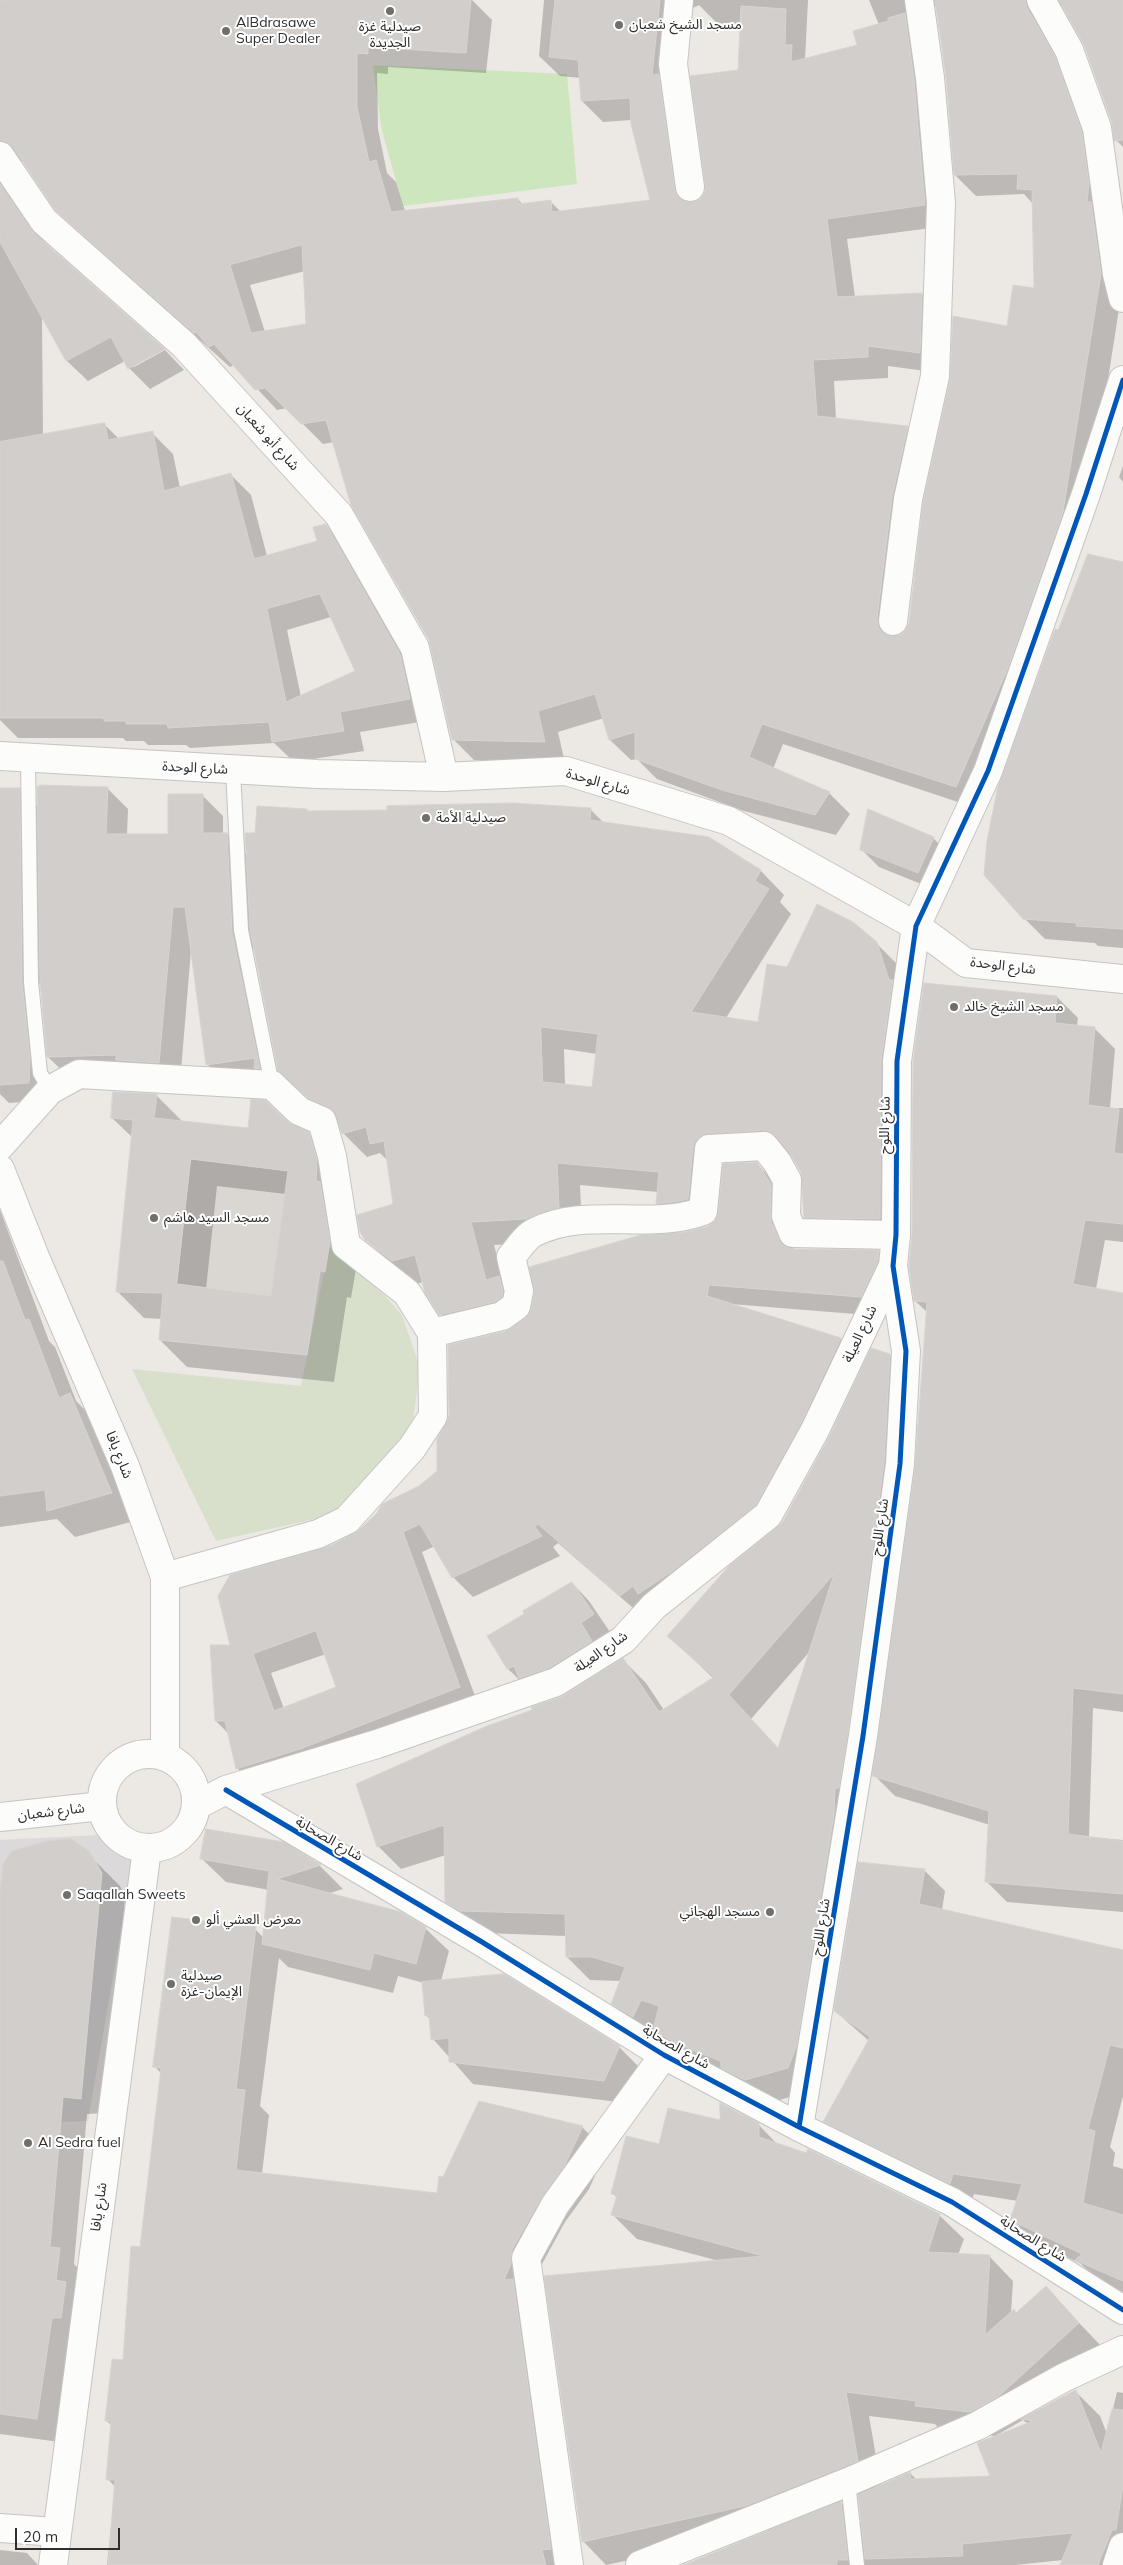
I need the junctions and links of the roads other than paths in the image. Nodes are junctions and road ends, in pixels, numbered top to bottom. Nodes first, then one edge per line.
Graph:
1 (679, 0) edge
2 (919, 0) edge
3 (1041, 0) edge
4 (0, 156) edge
5 (690, 186) dead end
6 (1123, 298) edge
7 (1123, 380) edge
8 (893, 621) dead end
9 (0, 756) edge
10 (28, 759) junction
11 (233, 770) junction
12 (444, 777) junction
13 (916, 926) junction
14 (1123, 980) edge
15 (272, 1085) junction
16 (50, 1090) junction
17 (0, 1146) edge
18 (0, 1169) edge
19 (896, 1235) junction
20 (892, 1266) junction
21 (432, 1333) junction
22 (165, 1577) junction
23 (165, 1756) junction
24 (226, 1790) junction
25 (197, 1805) junction
26 (102, 1806) junction
27 (0, 1817) edge
28 (147, 1849) junction
29 (664, 2055) junction
30 (799, 2127) junction
31 (1123, 2310) edge
32 (1123, 2350) edge
33 (848, 2482) junction
34 (0, 2528) edge
35 (56, 2532) junction
36 (1123, 2547) edge
37 (53, 2565) edge
38 (569, 2565) edge
39 (640, 2565) edge
40 (857, 2565) edge
41 (1117, 2565) edge

1 - 5 street
2 - 8 street
3 - 6 street
4 - 12 street, شارع أبو شعبان
7 - 13 street, شارع اللوح
9 - 10 street, شارع الوحدة
10 - 11 street, شارع الوحدة
10 - 16 lane
11 - 12 street, شارع الوحدة
11 - 15 lane
12 - 13 street, شارع الوحدة
13 - 14 street, شارع الوحدة
13 - 19 street, شارع اللوح
15 - 16 street
15 - 21 street
16 - 17 street
18 - 22 street, شارع يافا
19 - 20 street, شارع اللوح
19 - 21 street
20 - 24 street, شارع العيلة
20 - 30 street, شارع اللوح
21 - 22 street
22 - 23 street, شارع يافا
23 - 25 street
23 - 26 street
24 - 25 street, شارع العيلة
24 - 29 street, شارع الصحابة
25 - 28 street
26 - 27 street, شارع شعبان
26 - 28 street
28 - 35 street, شارع يافا
29 - 30 street, شارع الصحابة
29 - 38 street
30 - 31 street, شارع الصحابة
32 - 33 street
33 - 39 street
33 - 40 lane
34 - 35 street
35 - 37 street, شارع يافا
36 - 41 street

